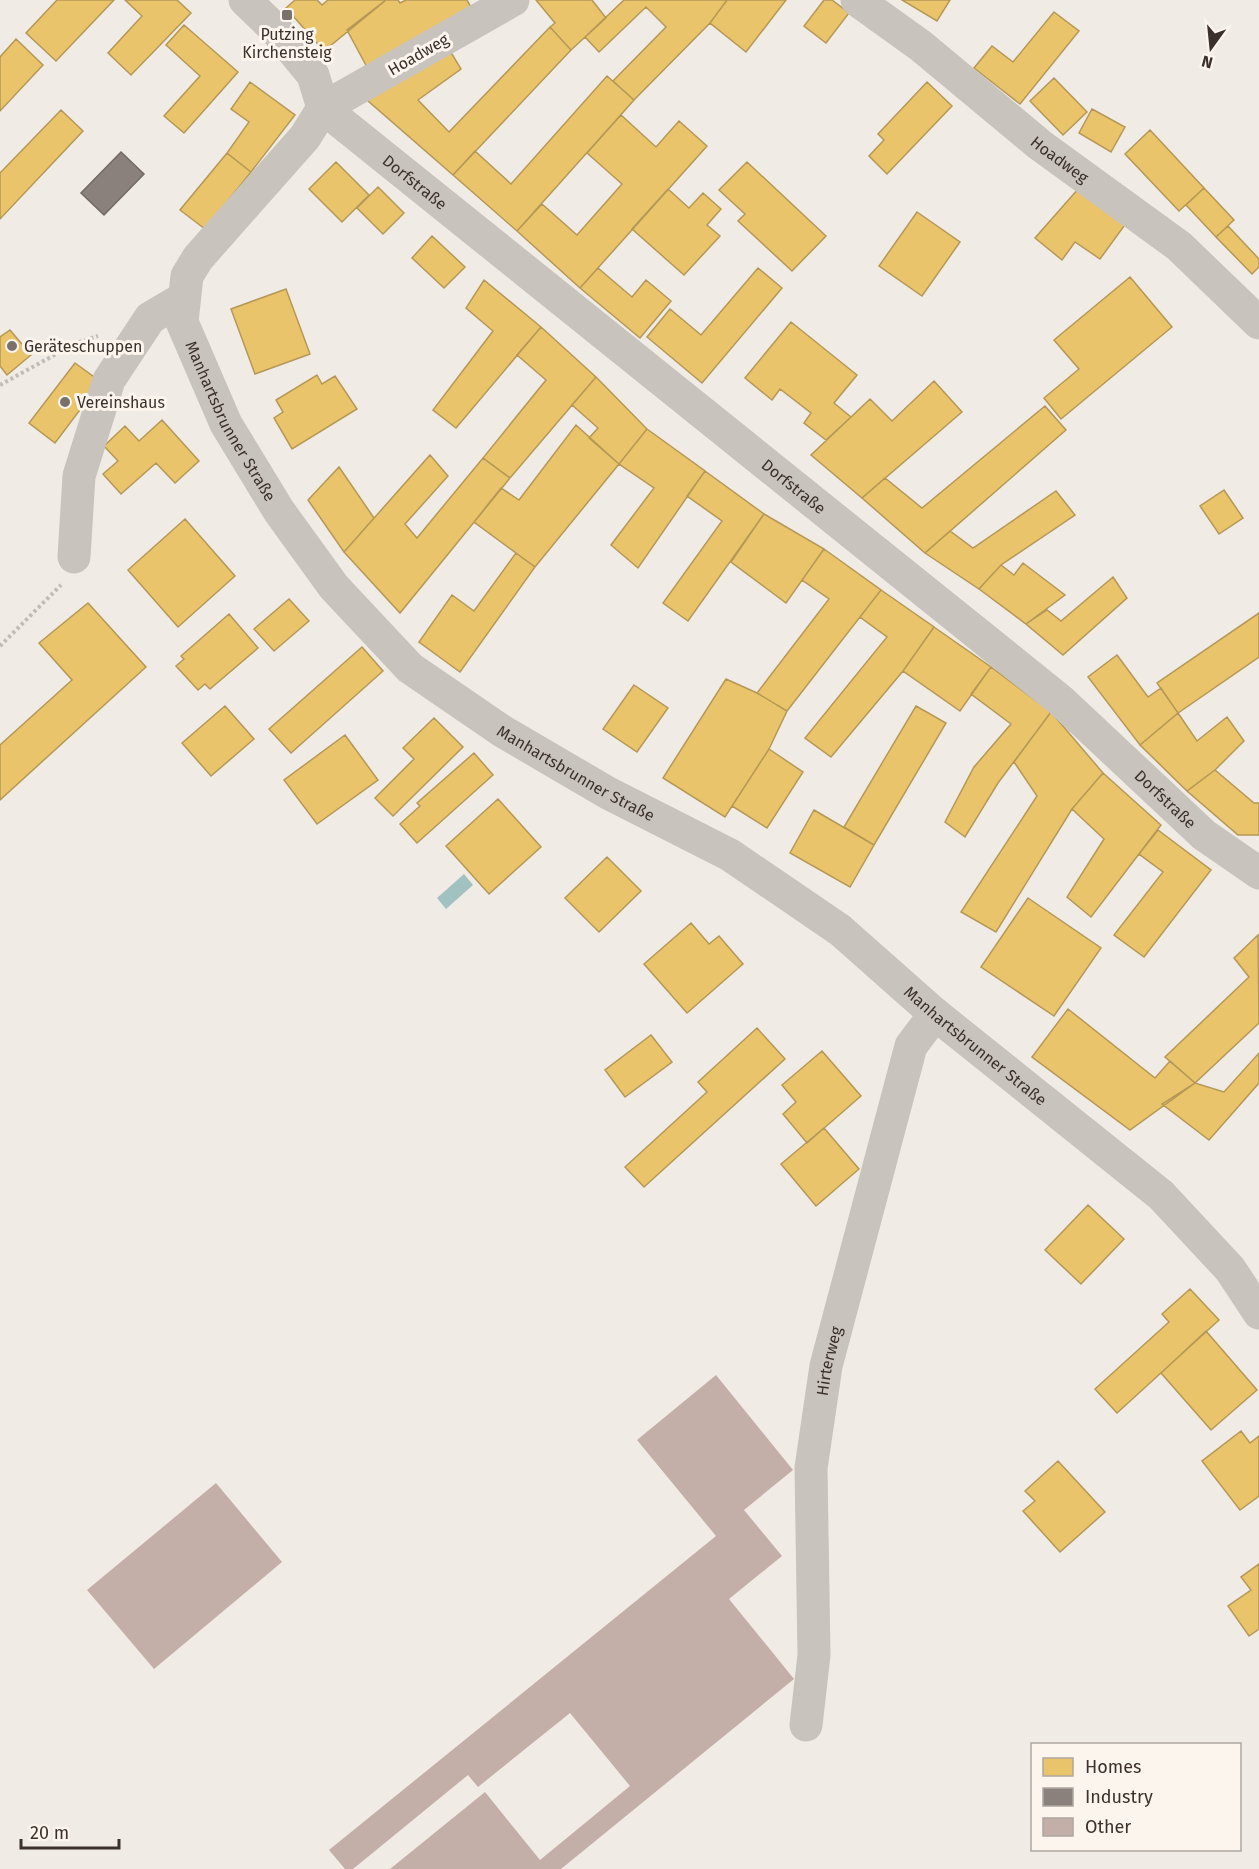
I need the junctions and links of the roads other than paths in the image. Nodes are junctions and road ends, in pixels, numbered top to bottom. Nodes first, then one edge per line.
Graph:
1 (245, 0) edge
2 (513, 0) edge
3 (857, 0) edge
4 (323, 108) junction
5 (184, 298) junction
6 (1259, 323) edge
7 (74, 557) road end
8 (1259, 873) edge
9 (935, 1014) junction
10 (1259, 1313) edge
11 (806, 1725) dead end

1 - 4 street
2 - 4 street, Hoadweg
3 - 6 street, Hoadweg
4 - 5 street, Manhartsbrunner Straße
4 - 8 street, Dorfstraße
5 - 7 street
5 - 9 street, Manhartsbrunner Straße
9 - 10 street, Manhartsbrunner Straße
9 - 11 street, Hirterweg

